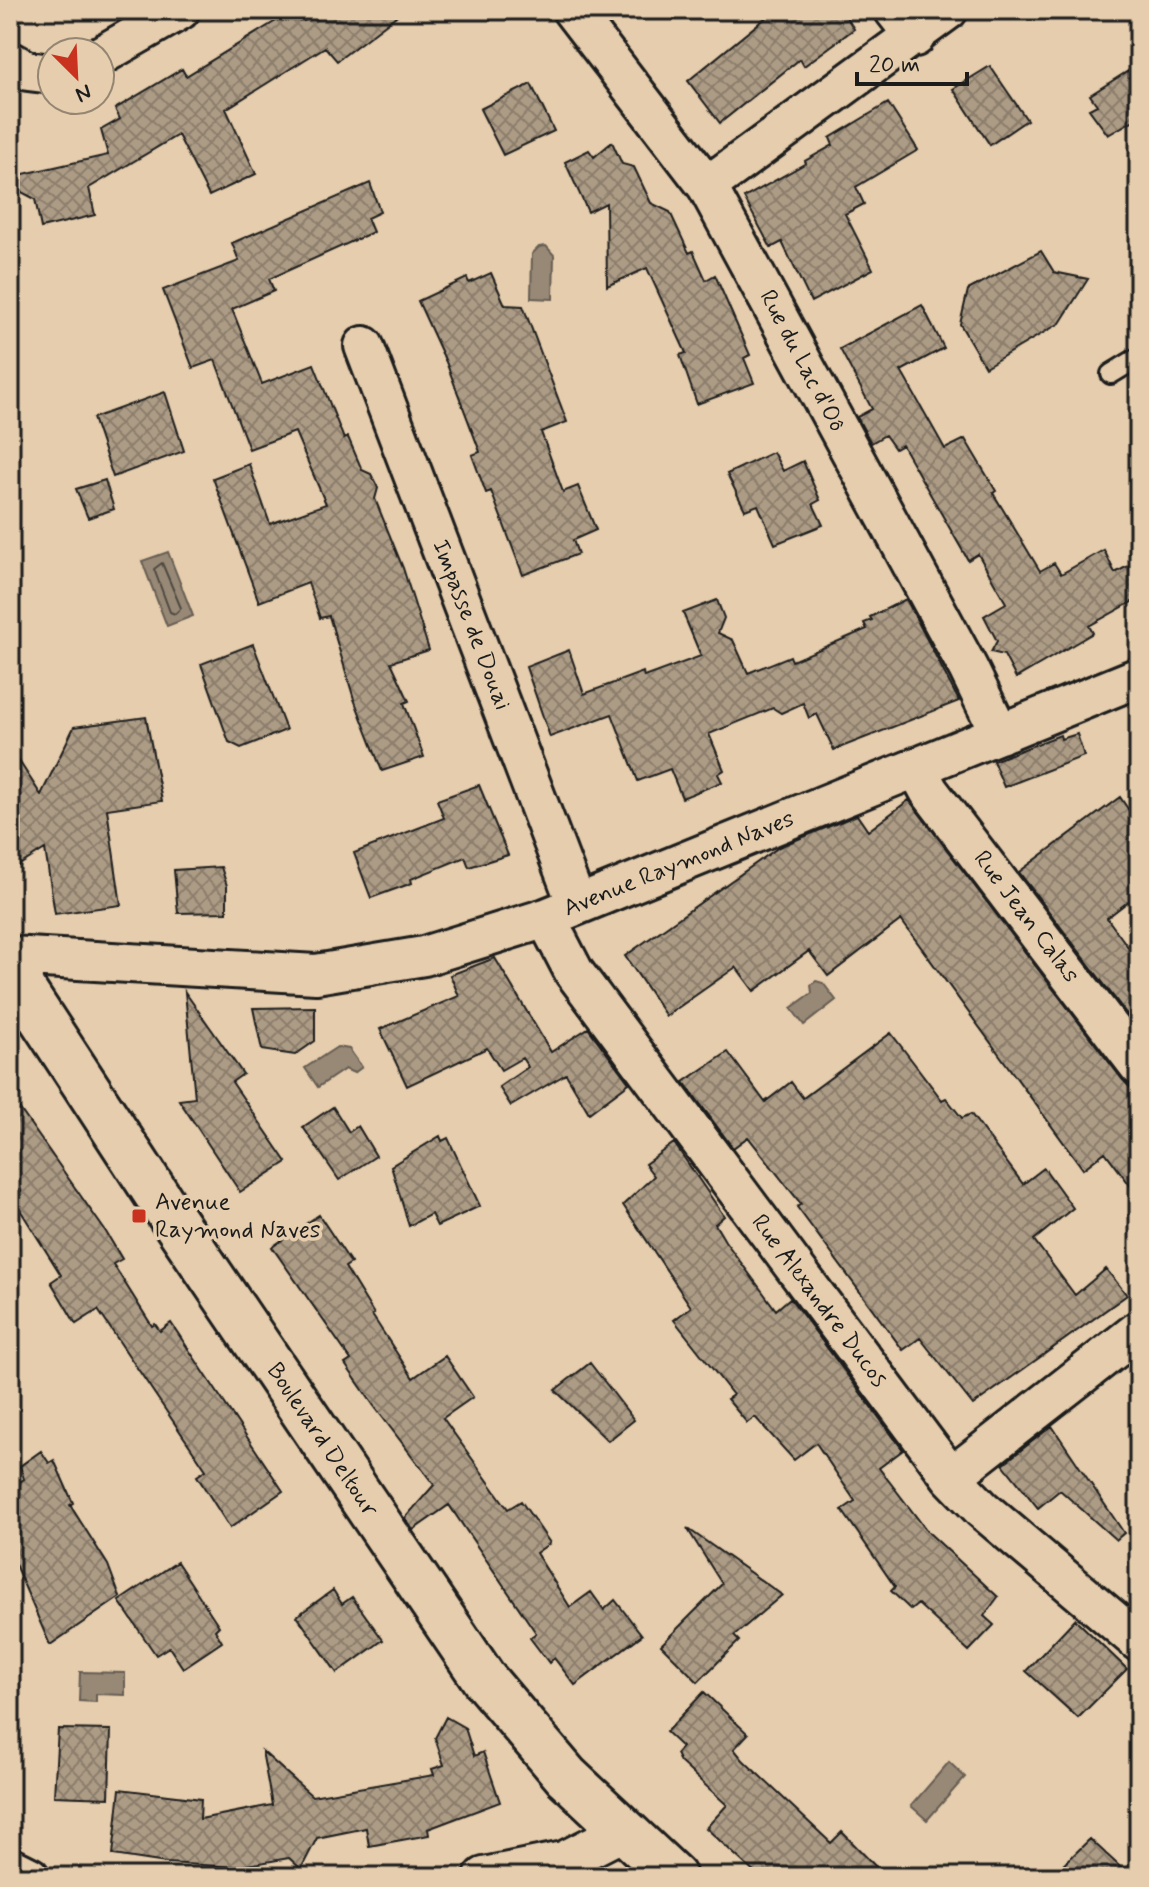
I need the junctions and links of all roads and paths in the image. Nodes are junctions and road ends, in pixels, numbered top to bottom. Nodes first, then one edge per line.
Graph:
1 (180, 10) edge
2 (572, 10) edge
3 (948, 10) edge
4 (905, 23) edge
5 (116, 47) edge
6 (10, 61) edge
7 (36, 72) edge
8 (707, 186) junction
9 (364, 346) dead end
10 (1139, 357) edge
11 (1111, 374) dead end
12 (1139, 677) edge
13 (1000, 734) junction
14 (916, 767) junction
15 (562, 912) junction
16 (10, 956) edge
17 (10, 970) edge
18 (1139, 1066) edge
19 (1139, 1330) edge
20 (951, 1477) junction
21 (1139, 1642) edge
22 (623, 1831) junction
23 (10, 1867) edge
24 (30, 1877) edge
25 (484, 1877) edge
26 (674, 1877) edge

1 - 5 street
2 - 8 street, Rue du Lac d'Oô
3 - 4 street
4 - 8 street
6 - 7 street
8 - 13 street, Rue du Lac d'Oô
9 - 15 street, Impasse de Douai
10 - 11 lane
12 - 13 street, Avenue Raymond Naves
13 - 14 street, Avenue Raymond Naves
14 - 15 street, Avenue Raymond Naves
14 - 18 street, Rue Jean Calas
15 - 16 street, Avenue Raymond Naves
15 - 20 street, Rue Alexandre Ducos
17 - 22 street, Boulevard Deltour
19 - 20 street
20 - 21 street, Rue Alexandre Ducos
22 - 25 street
22 - 26 street, Boulevard Deltour
23 - 24 street

